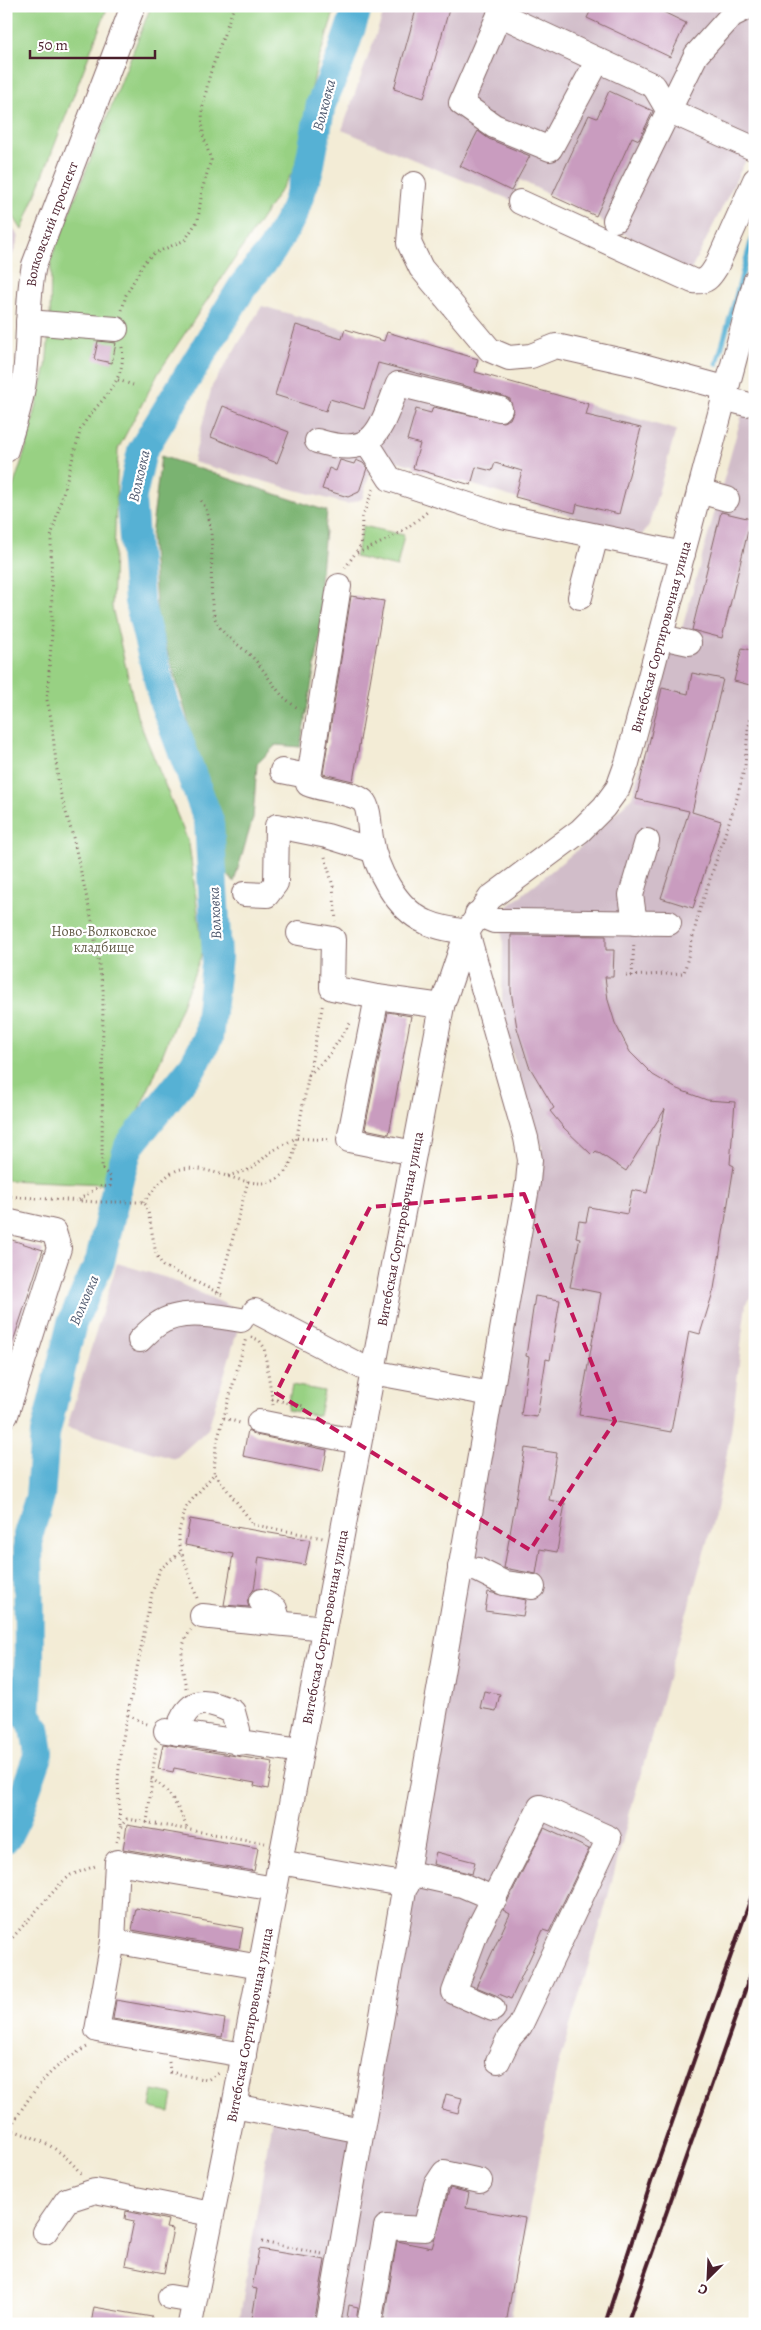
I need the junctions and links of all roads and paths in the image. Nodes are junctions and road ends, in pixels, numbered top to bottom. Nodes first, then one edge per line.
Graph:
1 (133, 6) edge
2 (234, 6) edge
3 (750, 6) edge
4 (501, 10) edge
5 (598, 60) junction
6 (668, 110) junction
7 (755, 149) edge
8 (755, 180) edge
9 (414, 184) dead end
10 (520, 202) dead end
11 (615, 220) dead end
12 (755, 282) edge
13 (28, 322) junction
14 (116, 329) junction
15 (118, 380) junction
16 (133, 385) dead end
17 (724, 393) junction
18 (746, 404) dead end
19 (500, 409) dead end
20 (8, 439) edge
21 (317, 441) dead end
22 (367, 444) junction
23 (385, 473) junction
24 (699, 491) junction
25 (443, 497) junction
26 (727, 499) dead end
27 (202, 501) dead end
28 (596, 536) junction
29 (356, 554) junction
30 (683, 554) junction
31 (339, 586) joint
32 (580, 597) dead end
33 (661, 637) junction
34 (689, 643) dead end
35 (755, 701) edge
36 (318, 712) junction
37 (282, 770) dead end
38 (307, 776) junction
39 (318, 834) junction
40 (647, 841) dead end
41 (372, 850) junction
42 (244, 894) dead end
43 (472, 923) junction
44 (635, 923) junction
45 (669, 923) dead end
46 (299, 933) dead end
47 (333, 939) junction
48 (626, 976) dead end
49 (632, 976) junction
50 (332, 988) junction
51 (376, 1002) junction
52 (442, 1006) junction
53 (309, 1076) junction
54 (296, 1138) junction
55 (349, 1140) junction
56 (414, 1153) junction
57 (227, 1176) junction
58 (248, 1181) junction
59 (6, 1196) edge
60 (79, 1200) junction
61 (143, 1202) junction
62 (6, 1221) edge
63 (218, 1293) junction
64 (248, 1316) junction
65 (140, 1340) dead end
66 (372, 1372) junction
67 (491, 1394) junction
68 (6, 1415) edge
69 (267, 1424) joint
70 (359, 1442) junction
71 (214, 1474) junction
72 (341, 1541) junction
73 (181, 1552) junction
74 (460, 1567) junction
75 (532, 1587) dead end
76 (260, 1601) dead end
77 (202, 1616) junction
78 (279, 1622) junction
79 (324, 1628) junction
80 (190, 1706) junction
81 (171, 1732) junction
82 (238, 1743) junction
83 (301, 1751) junction
84 (151, 1779) junction
85 (146, 1823) junction
86 (121, 1826) junction
87 (188, 1830) junction
88 (281, 1854) junction
89 (117, 1862) junction
90 (408, 1879) junction
91 (275, 1889) junction
92 (495, 1899) junction
93 (113, 1942) junction
94 (6, 1945) edge
95 (260, 1967) junction
96 (493, 2009) dead end
97 (98, 2030) junction
98 (244, 2055) junction
99 (498, 2062) dead end
100 (234, 2106) junction
101 (7, 2128) edge
102 (362, 2131) junction
103 (6, 2140) edge
104 (480, 2182) dead end
105 (95, 2190) junction
106 (211, 2214) junction
107 (45, 2232) dead end
108 (262, 2242) dead end
109 (340, 2257) junction
110 (170, 2297) dead end
111 (192, 2312) edge
112 (328, 2324) edge
113 (369, 2324) edge

1 - 13 street, Волковский проспект
2 - 14 path
3 - 6 street
4 - 5 street
4 - 5 street
5 - 6 street
6 - 7 street
6 - 11 street
8 - 10 street
9 - 17 street
12 - 17 street, Витебская Сортировочная улица
13 - 14 street
13 - 20 street, Волковский проспект
14 - 15 path
15 - 16 path
15 - 60 path
17 - 18 street
17 - 24 street, Витебская Сортировочная улица
19 - 22 street
21 - 22 street
22 - 23 street
23 - 25 street
23 - 29 path
24 - 26 street
24 - 30 street, Витебская Сортировочная улица
25 - 28 street
25 - 29 path
27 - 36 path
28 - 30 street
28 - 32 street
29 - 31 path
30 - 33 street, Витебская Сортировочная улица
31 - 36 street
33 - 34 street
33 - 43 street, Витебская Сортировочная улица
35 - 49 path
36 - 38 street
37 - 38 street
38 - 41 street
39 - 41 street
39 - 42 street
39 - 47 path
40 - 44 street
41 - 43 street
43 - 44 street
43 - 52 street, Витебская Сортировочная улица
43 - 67 street
44 - 45 street
44 - 49 path
46 - 47 street
47 - 50 street
48 - 49 path
50 - 51 street
50 - 53 path
51 - 52 street
51 - 53 path
51 - 55 street
52 - 56 street, Витебская Сортировочная улица
53 - 54 path
54 - 55 path
54 - 57 path
54 - 58 path
55 - 56 street
56 - 66 street, Витебская Сортировочная улица
57 - 58 path
57 - 61 path
58 - 63 path
59 - 60 path
60 - 61 path
61 - 63 path
62 - 68 street
63 - 64 path
64 - 65 street
64 - 66 street
66 - 67 street
66 - 70 street, Витебская Сортировочная улица
67 - 74 street
69 - 70 street
69 - 71 path
70 - 72 street, Витебская Сортировочная улица
71 - 72 path
71 - 73 path
72 - 79 street, Витебская Сортировочная улица
73 - 77 path
73 - 86 path
74 - 75 street
74 - 90 street
76 - 78 street
77 - 78 street
77 - 80 path
78 - 79 street
79 - 83 street, Витебская Сортировочная улица
80 - 81 street
80 - 82 street
81 - 82 street
81 - 84 path
82 - 83 street
83 - 88 street, Витебская Сортировочная улица
84 - 85 path
84 - 87 path
85 - 86 path
85 - 87 path
86 - 89 path
87 - 88 path
88 - 90 street
88 - 91 street, Витебская Сортировочная улица
89 - 91 street
89 - 93 street
89 - 94 path
90 - 92 street
90 - 102 street
91 - 95 street, Витебская Сортировочная улица
92 - 96 street
92 - 99 street
93 - 95 street
93 - 97 street
95 - 98 street, Витебская Сортировочная улица
97 - 98 street
97 - 101 path
98 - 100 street, Витебская Сортировочная улица
100 - 102 street
100 - 106 street, Витебская Сортировочная улица
101 - 103 path
101 - 105 path
102 - 109 street
104 - 113 street
105 - 106 street
105 - 107 street
106 - 111 street, Витебская Сортировочная улица
108 - 109 path
109 - 112 street
110 - 111 street

